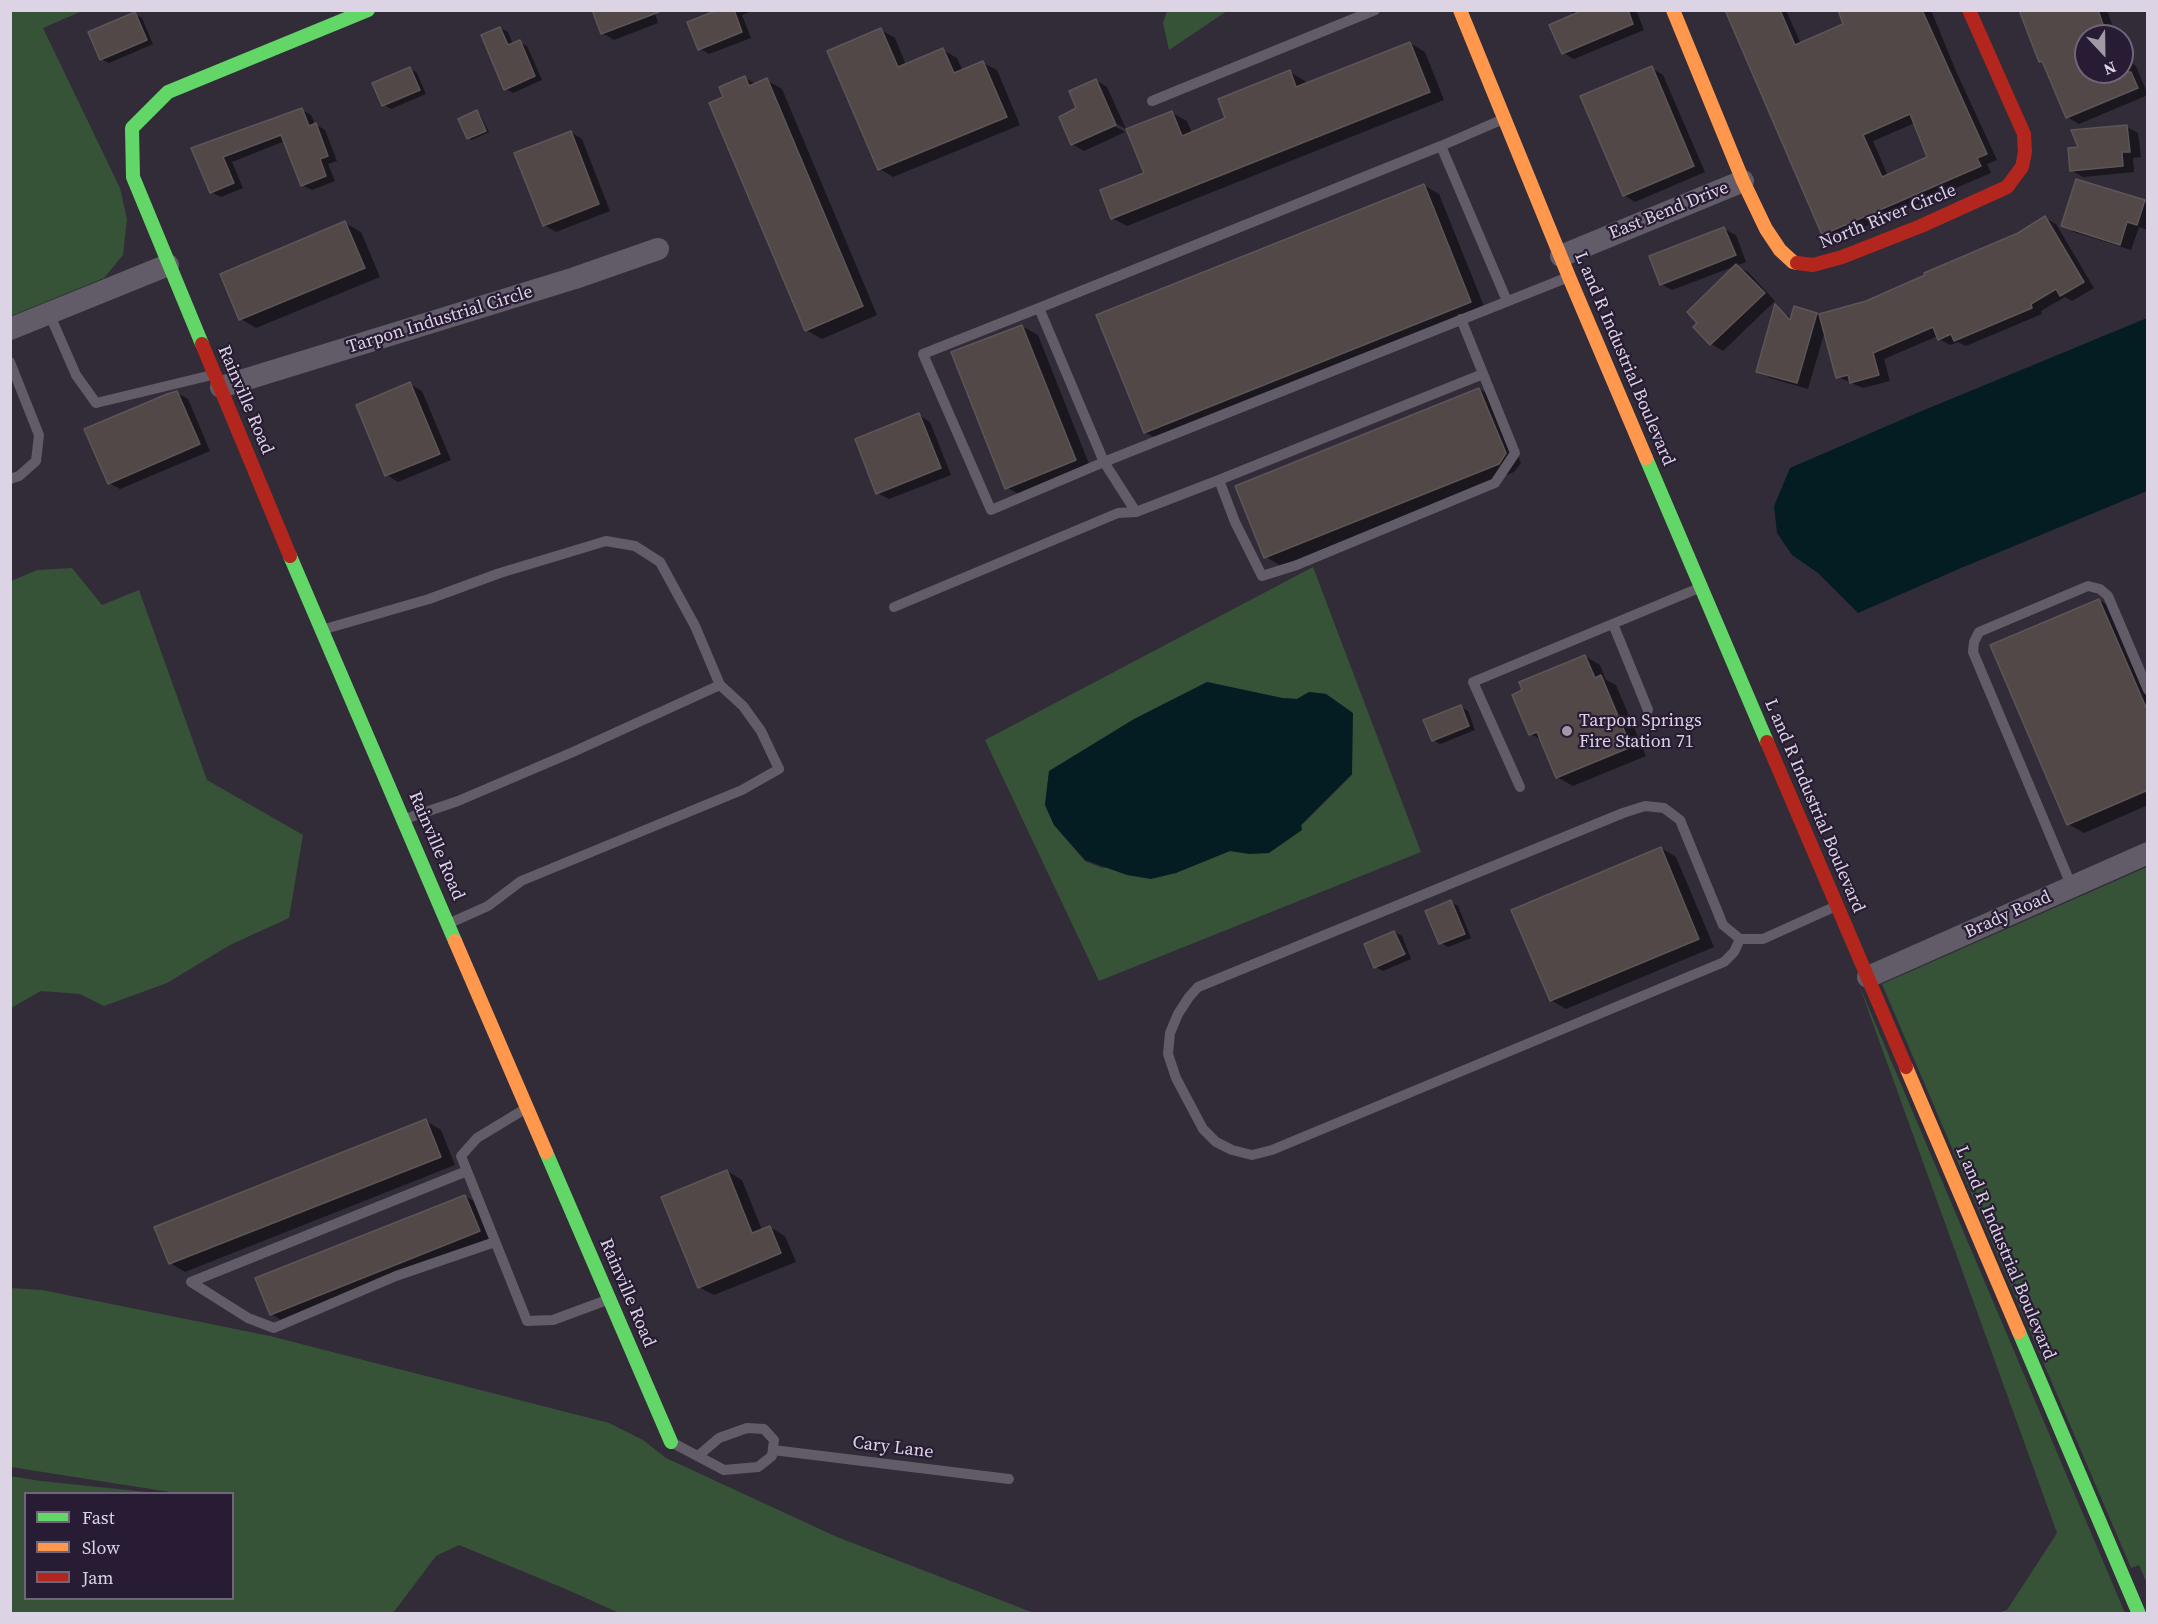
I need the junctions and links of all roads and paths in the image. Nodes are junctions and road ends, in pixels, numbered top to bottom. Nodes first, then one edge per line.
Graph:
1 (368, 10) edge
2 (1375, 10) edge
3 (1460, 10) edge
4 (1673, 10) edge
5 (1969, 10) edge
6 (1152, 101) dead end
7 (1505, 118) junction
8 (1441, 146) junction
9 (1743, 181) junction
10 (658, 249) dead end
11 (1561, 256) junction
12 (168, 265) junction
13 (1569, 277) junction
14 (1507, 301) junction
15 (1039, 308) junction
16 (49, 313) junction
17 (1461, 319) junction
18 (10, 329) edge
19 (10, 362) edge
20 (1483, 374) junction
21 (218, 381) junction
22 (1104, 462) junction
23 (10, 479) edge
24 (1219, 480) junction
25 (1136, 512) junction
26 (1702, 587) junction
27 (894, 607) dead end
28 (1613, 624) junction
29 (322, 630) junction
30 (720, 685) junction
31 (2148, 690) edge
32 (1648, 710) dead end
33 (1520, 787) dead end
34 (405, 819) junction
35 (2148, 853) edge
36 (2072, 887) junction
37 (1837, 905) junction
38 (449, 923) junction
39 (1740, 939) junction
40 (1868, 977) junction
41 (528, 1108) junction
42 (467, 1171) junction
43 (495, 1242) junction
44 (610, 1299) junction
45 (671, 1442) joint
46 (773, 1450) junction
47 (698, 1456) junction
48 (1009, 1479) dead end
49 (2139, 1614) edge

1 - 12 street, Rainville Road
2 - 6 lane
3 - 7 street, L and R Industrial Boulevard
4 - 9 street, North River Circle
5 - 9 street, North River Circle
7 - 8 lane
7 - 11 street, L and R Industrial Boulevard
8 - 14 lane
8 - 15 lane
9 - 11 street, East Bend Drive
10 - 21 street, Tarpon Industrial Circle
11 - 13 street, L and R Industrial Boulevard
12 - 16 street
12 - 21 street, Rainville Road
13 - 14 lane
13 - 26 street, L and R Industrial Boulevard
14 - 17 lane
15 - 22 lane
15 - 22 lane
16 - 18 street
16 - 21 lane
17 - 20 lane
17 - 22 lane
19 - 23 lane
20 - 24 lane
20 - 24 lane
21 - 29 street, Rainville Road
22 - 25 lane
24 - 25 lane
25 - 27 lane
26 - 28 lane
26 - 37 street, L and R Industrial Boulevard
28 - 32 lane
28 - 33 lane
29 - 30 lane
29 - 34 street, Rainville Road
30 - 34 lane
30 - 38 lane
31 - 36 lane
34 - 38 street, Rainville Road
35 - 36 street, Brady Road
36 - 40 street, Brady Road
37 - 39 lane
37 - 40 street, L and R Industrial Boulevard
38 - 41 street, Rainville Road
39 - 39 lane
40 - 49 street, L and R Industrial Boulevard
41 - 42 lane
41 - 44 street, Rainville Road
42 - 43 lane
42 - 43 lane
43 - 44 lane
44 - 45 street, Rainville Road
45 - 47 lane
46 - 47 lane
46 - 47 lane
46 - 48 lane, Cary Lane

